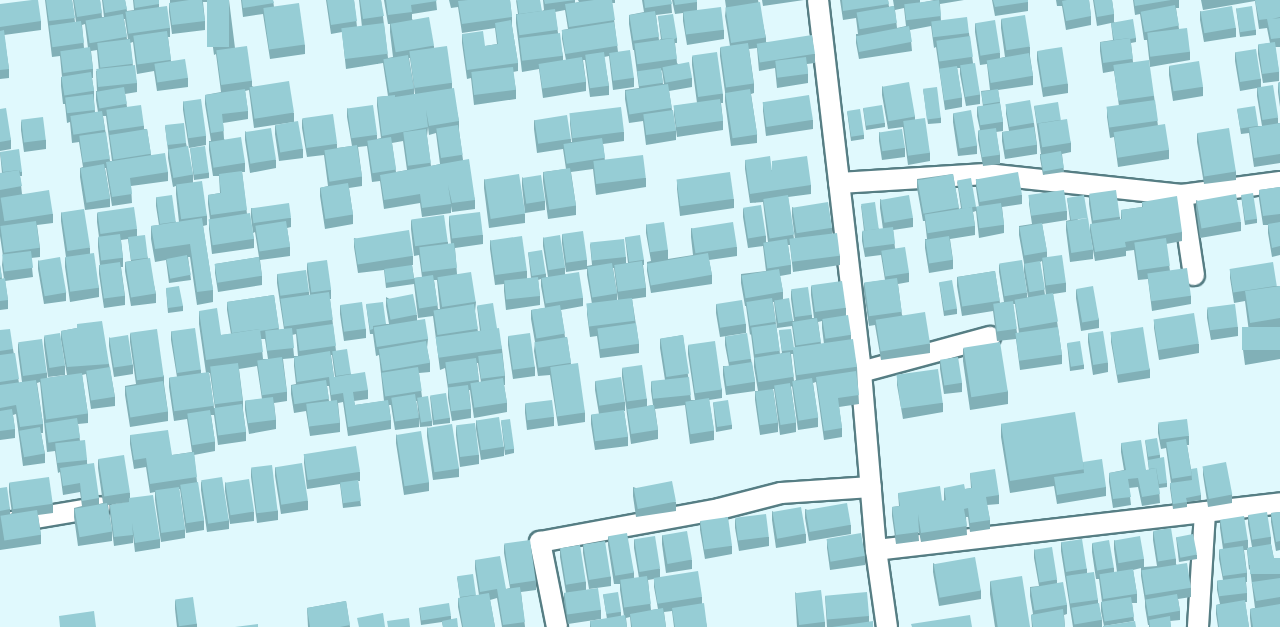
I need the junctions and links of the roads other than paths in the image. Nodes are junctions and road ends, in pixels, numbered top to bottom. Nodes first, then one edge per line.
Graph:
1 (818, 0) edge
2 (1280, 182) edge
3 (839, 183) junction
4 (1182, 195) junction
5 (1194, 275) dead end
6 (990, 338) dead end
7 (861, 372) junction
8 (870, 487) junction
9 (1280, 503) edge
10 (114, 504) edge
11 (1205, 512) junction
12 (0, 524) edge
13 (876, 550) junction
14 (556, 627) edge
15 (887, 627) edge
16 (1198, 627) edge

1 - 3 street
2 - 4 street
3 - 4 street
3 - 7 street
4 - 5 street
6 - 7 street
7 - 8 street
8 - 13 street
8 - 14 street
9 - 11 street
10 - 12 street
11 - 13 street
11 - 16 street
13 - 15 street

